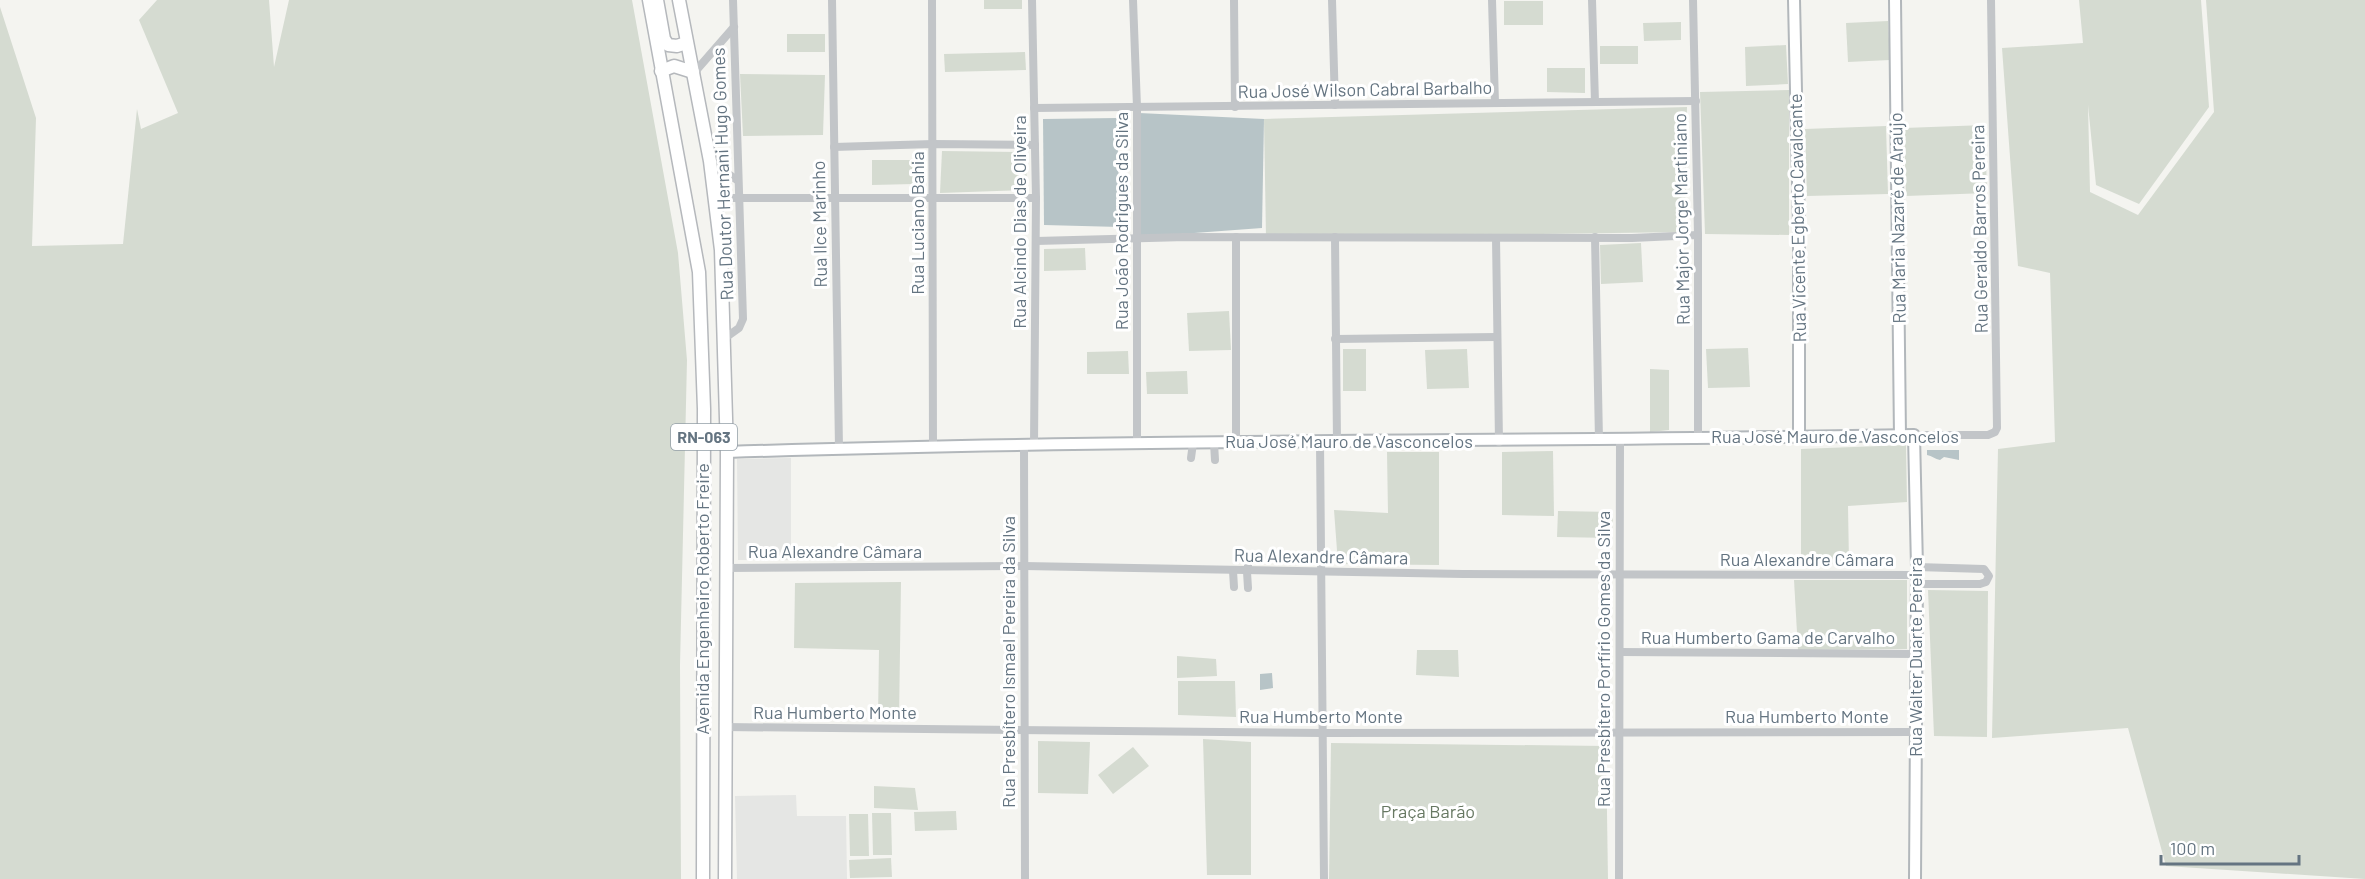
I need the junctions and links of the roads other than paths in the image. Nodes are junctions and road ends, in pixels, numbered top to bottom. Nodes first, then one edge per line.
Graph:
1 (649, 0) edge
2 (657, 0) edge
3 (679, 0) edge
4 (733, 0) edge
5 (832, 0) edge
6 (932, 0) edge
7 (1032, 0) edge
8 (1133, 0) edge
9 (1234, 0) edge
10 (1332, 0) edge
11 (1492, 0) edge
12 (1592, 0) edge
13 (1693, 0) edge
14 (1794, 0) edge
15 (1895, 0) edge
16 (1991, 0) edge
17 (734, 27) junction
18 (686, 43) junction
19 (661, 71) junction
20 (693, 73) junction
21 (1696, 101) junction
22 (1594, 102) junction
23 (1495, 103) junction
24 (1335, 105) junction
25 (1235, 106) junction
26 (1137, 107) junction
27 (1034, 108) junction
28 (933, 144) junction
29 (1035, 145) junction
30 (834, 147) junction
31 (710, 161) junction
32 (737, 180) junction
33 (934, 197) junction
34 (715, 198) junction
35 (1036, 198) junction
36 (834, 199) junction
37 (738, 200) junction
38 (1698, 235) junction
39 (1236, 237) junction
40 (1335, 237) junction
41 (1595, 237) junction
42 (1496, 238) junction
43 (1137, 240) junction
44 (1036, 241) junction
45 (1496, 337) junction
46 (725, 338) junction
47 (1335, 339) junction
48 (1914, 435) junction
49 (1799, 436) junction
50 (1900, 436) junction
51 (1971, 436) joint
52 (1698, 438) junction
53 (1599, 440) junction
54 (1620, 440) junction
55 (1320, 442) junction
56 (1337, 442) junction
57 (1499, 442) junction
58 (1137, 443) junction
59 (1193, 443) junction
60 (1214, 443) junction
61 (1236, 443) junction
62 (1029, 445) junction
63 (933, 447) junction
64 (838, 448) junction
65 (727, 452) junction
66 (1191, 458) dead end
67 (1215, 460) dead end
68 (1248, 558) dead end
69 (1024, 566) junction
70 (725, 568) junction
71 (1233, 571) junction
72 (1247, 572) junction
73 (1321, 572) junction
74 (1619, 574) junction
75 (1917, 576) junction
76 (1234, 587) dead end
77 (1248, 588) dead end
78 (1620, 652) junction
79 (1915, 654) junction
80 (725, 728) junction
81 (1024, 731) junction
82 (1620, 732) junction
83 (1916, 732) junction
84 (1322, 733) junction
85 (703, 879) edge
86 (725, 879) edge
87 (1025, 879) edge
88 (1324, 879) edge
89 (1619, 879) edge
90 (1915, 879) edge

1 - 19 main road, Avenida Engenheiro Roberto Freire / RN-063
2 - 18 main road
3 - 18 main road, Avenida Engenheiro Roberto Freire / RN-063
4 - 17 street, Rua Doutor Hernani Hugo Gomes
5 - 30 street, Rua Ilce Marinho
6 - 28 street, Rua Luciano Bahia
7 - 27 street, Rua Alcindo Dias de Oliveira
8 - 26 street, Rua João Rodrigues da Silva
9 - 25 street
10 - 24 street
11 - 23 street
12 - 22 street
13 - 21 street, Rua Major Jorge Martiniano
14 - 49 main road, Rua Vicente Egberto Cavalcante
15 - 50 main road, Rua Maria Nazaré de Araújo
16 - 51 street, Rua Geraldo Barros Pereira
17 - 20 street
17 - 32 street, Rua Doutor Hernani Hugo Gomes
18 - 20 main road, Avenida Engenheiro Roberto Freire / RN-063
19 - 20 main road
19 - 85 main road, Avenida Engenheiro Roberto Freire / RN-063
20 - 31 main road, Avenida Engenheiro Roberto Freire / RN-063
21 - 22 street, Rua José Wilson Cabral Barbalho
21 - 38 street, Rua Major Jorge Martiniano
22 - 23 street, Rua José Wilson Cabral Barbalho
23 - 24 street, Rua José Wilson Cabral Barbalho
24 - 25 street, Rua José Wilson Cabral Barbalho
25 - 26 street, Rua José Wilson Cabral Barbalho
26 - 27 street, Rua José Wilson Cabral Barbalho
26 - 43 street, Rua João Rodrigues da Silva
27 - 29 street, Rua Alcindo Dias de Oliveira
28 - 29 street
28 - 30 street
28 - 33 street, Rua Luciano Bahia
29 - 35 street, Rua Alcindo Dias de Oliveira
30 - 36 street, Rua Ilce Marinho
31 - 32 street
31 - 34 main road, Avenida Engenheiro Roberto Freire / RN-063
32 - 37 street, Rua Doutor Hernani Hugo Gomes
33 - 35 street
33 - 36 street
33 - 63 street, Rua Luciano Bahia
34 - 37 street
34 - 46 main road, Avenida Engenheiro Roberto Freire / RN-063
35 - 44 street, Rua Alcindo Dias de Oliveira
36 - 37 street
36 - 64 street, Rua Ilce Marinho
37 - 46 street, Rua Doutor Hernani Hugo Gomes
38 - 41 street
38 - 52 street, Rua Major Jorge Martiniano
39 - 40 street
39 - 43 street
39 - 61 street
40 - 42 street
40 - 47 street
41 - 42 street
41 - 53 street
42 - 45 street
43 - 44 street
43 - 58 street, Rua João Rodrigues da Silva
44 - 62 street, Rua Alcindo Dias de Oliveira
45 - 47 street
45 - 57 street
46 - 65 main road, Avenida Engenheiro Roberto Freire / RN-063
47 - 56 street
48 - 50 main road, Rua José Mauro de Vasconcelos
48 - 51 street, Rua José Mauro de Vasconcelos
48 - 75 main road, Rua Walter Duarte Pereira
49 - 50 main road, Rua José Mauro de Vasconcelos
49 - 52 main road, Rua José Mauro de Vasconcelos
52 - 54 main road, Rua José Mauro de Vasconcelos
53 - 54 main road, Rua José Mauro de Vasconcelos
53 - 57 main road, Rua José Mauro de Vasconcelos
54 - 74 street, Rua Presbítero Porfírio Gomes da Silva
55 - 56 main road, Rua José Mauro de Vasconcelos
55 - 61 main road, Rua José Mauro de Vasconcelos
55 - 73 street
56 - 57 main road, Rua José Mauro de Vasconcelos
58 - 59 main road, Rua José Mauro de Vasconcelos
58 - 62 main road, Rua José Mauro de Vasconcelos
59 - 60 main road, Rua José Mauro de Vasconcelos
59 - 66 street
60 - 61 main road, Rua José Mauro de Vasconcelos
60 - 67 street
62 - 63 main road, Rua José Mauro de Vasconcelos
62 - 69 street, Rua Presbítero Ismael Pereira da Silva
63 - 64 main road, Rua José Mauro de Vasconcelos
64 - 65 main road, Rua José Mauro de Vasconcelos
65 - 70 main road, Avenida Engenheiro Roberto Freire / RN-063
68 - 72 street
69 - 70 street, Rua Alexandre Câmara
69 - 71 street, Rua Alexandre Câmara
69 - 81 street, Rua Presbítero Ismael Pereira da Silva
70 - 80 main road, Avenida Engenheiro Roberto Freire / RN-063
71 - 72 street, Rua Alexandre Câmara
71 - 76 street
72 - 73 street, Rua Alexandre Câmara
72 - 77 street
73 - 74 street, Rua Alexandre Câmara
73 - 84 street
74 - 75 street, Rua Alexandre Câmara
74 - 78 street, Rua Presbítero Porfírio Gomes da Silva
75 - 75 street
75 - 79 main road, Rua Walter Duarte Pereira
78 - 79 street, Rua Humberto Gama de Carvalho
78 - 82 street, Rua Presbítero Porfírio Gomes da Silva
79 - 83 main road, Rua Walter Duarte Pereira
80 - 81 street, Rua Humberto Monte
80 - 86 main road, Avenida Engenheiro Roberto Freire / RN-063
81 - 84 street, Rua Humberto Monte
81 - 87 street, Rua Presbítero Ismael Pereira da Silva
82 - 83 street, Rua Humberto Monte
82 - 84 street, Rua Humberto Monte
82 - 89 street, Rua Presbítero Porfírio Gomes da Silva
83 - 90 main road, Rua Walter Duarte Pereira
84 - 88 street

